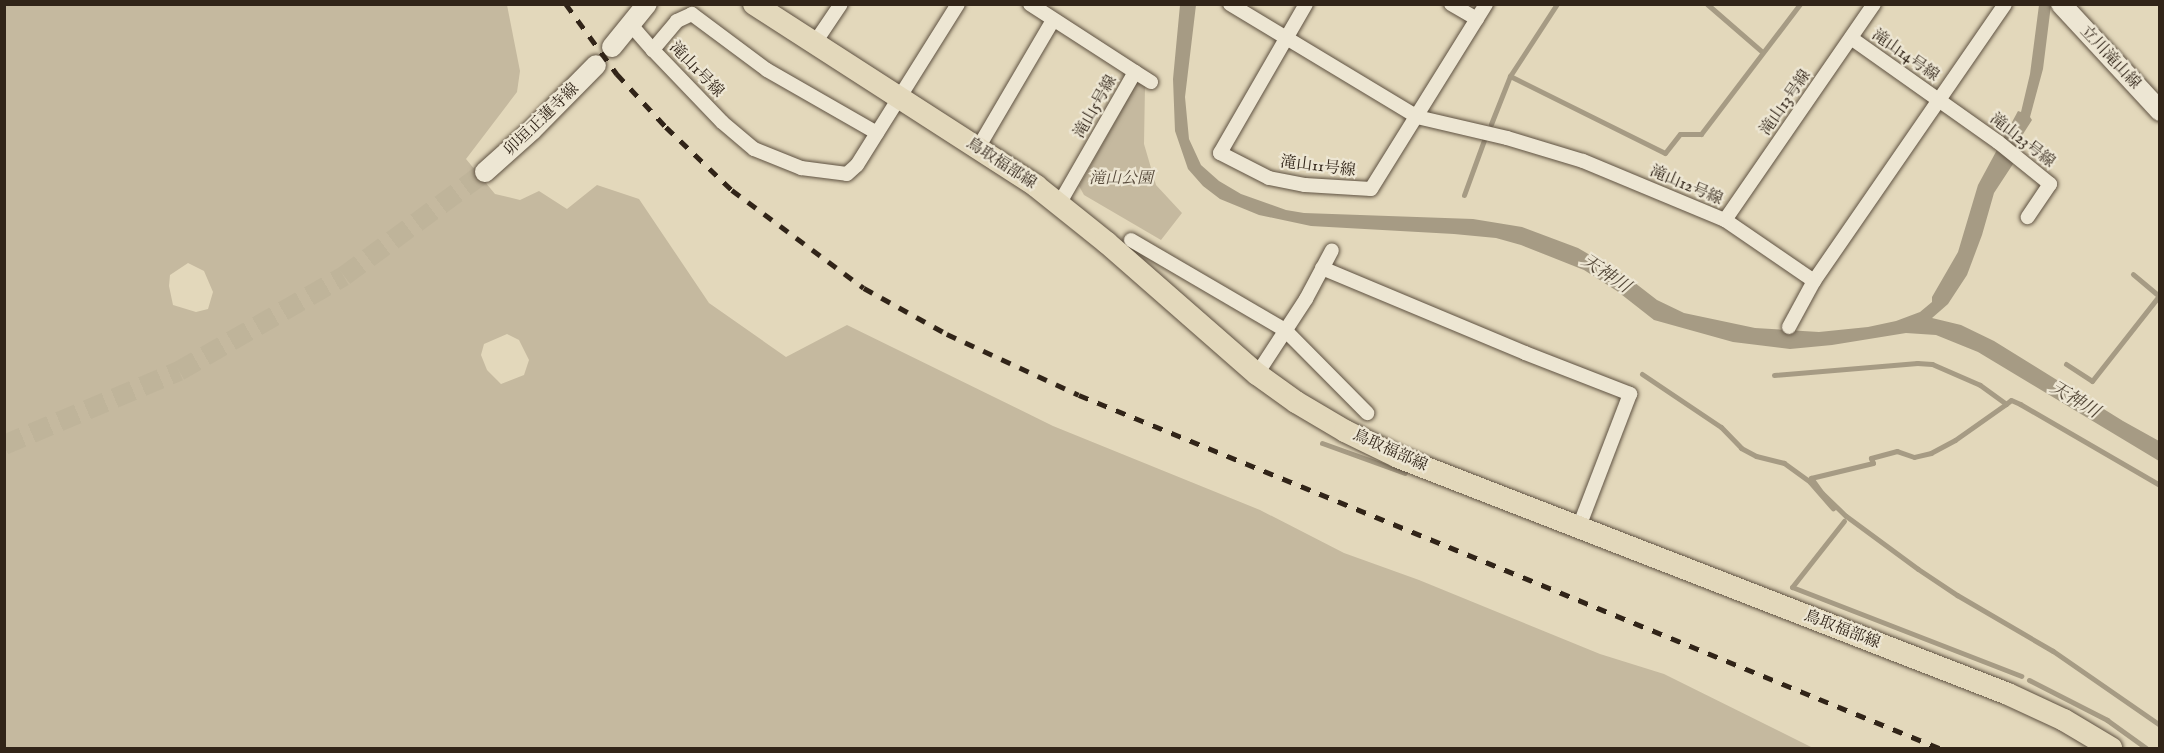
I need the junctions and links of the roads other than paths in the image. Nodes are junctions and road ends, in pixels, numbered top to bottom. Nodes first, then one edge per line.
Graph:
1 (647, 4) edge
2 (754, 4) edge
3 (841, 4) edge
4 (958, 4) edge
5 (1030, 4) edge
6 (1230, 4) edge
7 (1306, 4) edge
8 (1451, 4) edge
9 (1486, 4) edge
10 (1874, 4) edge
11 (2005, 4) edge
12 (2068, 7) edge
13 (1477, 19) junction
14 (1053, 20) junction
15 (631, 25) junction
16 (1851, 38) junction
17 (1286, 40) junction
18 (814, 44) junction
19 (612, 47) dead end
20 (653, 50) junction
21 (596, 65) dead end
22 (1135, 72) junction
23 (1151, 82) dead end
24 (899, 99) junction
25 (1941, 101) junction
26 (2160, 111) edge
27 (1418, 117) junction
28 (877, 132) junction
29 (978, 148) junction
30 (485, 172) tunnel mouth
31 (1059, 204) junction
32 (2028, 217) dead end
33 (1725, 220) junction
34 (1131, 240) dead end
35 (1332, 250) dead end
36 (1322, 268) junction
37 (1814, 281) junction
38 (1789, 327) dead end
39 (1285, 330) junction
40 (1257, 374) junction
41 (1367, 413) dead end
42 (1579, 528) junction
43 (2111, 748) edge

1 - 15 main road
2 - 18 main road, 鳥取福部線
3 - 18 street
4 - 24 street, 滝山1号線
5 - 14 street, 滝山5号線
6 - 17 street, 滝山12号線
7 - 17 street, 滝山11号線
8 - 13 street
9 - 13 street, 滝山11号線
10 - 16 street, 滝山13号線
11 - 25 street
12 - 26 main road, 立川滝山線
13 - 27 street, 滝山11号線
14 - 22 street, 滝山5号線
14 - 29 street
15 - 19 main road
15 - 20 street
16 - 25 street, 滝山14号線
16 - 33 street, 滝山13号線
17 - 27 street, 滝山12号線
17 - 27 street, 滝山11号線
18 - 24 main road, 鳥取福部線
20 - 28 street, 滝山1号線
20 - 28 street, 滝山1号線
21 - 30 main road, 卯垣正蓮寺線
22 - 23 street
22 - 31 street, 滝山5号線
24 - 28 street, 滝山1号線
24 - 29 main road, 鳥取福部線
25 - 32 street, 滝山23号線
25 - 37 street
27 - 33 street, 滝山12号線
29 - 31 main road, 鳥取福部線
31 - 40 main road, 鳥取福部線
33 - 37 street, 滝山12号線
34 - 39 street
35 - 36 street
36 - 39 street
36 - 42 street
37 - 38 street
39 - 40 street
39 - 41 street
40 - 42 main road, 鳥取福部線
42 - 43 main road, 鳥取福部線

